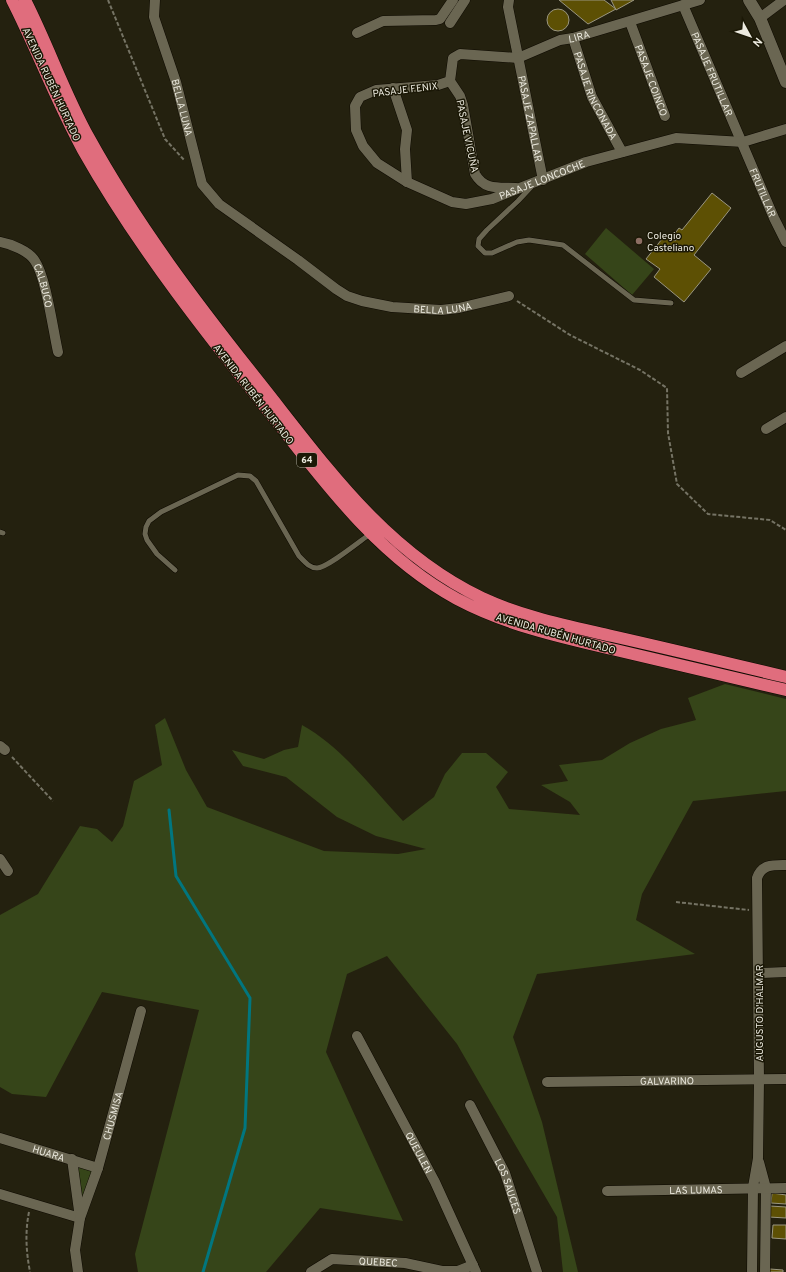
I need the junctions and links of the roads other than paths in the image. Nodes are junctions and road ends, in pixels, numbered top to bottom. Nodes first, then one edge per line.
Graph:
1 (12, 0) edge
2 (25, 0) edge
3 (155, 0) edge
4 (454, 0) edge
5 (465, 0) edge
6 (509, 0) edge
7 (700, 0) edge
8 (749, 0) edge
9 (784, 0) edge
10 (683, 5) junction
11 (760, 18) junction
12 (450, 22) dead end
13 (630, 22) junction
14 (357, 33) dead end
15 (573, 38) junction
16 (518, 58) junction
17 (783, 67) edge
18 (450, 81) junction
19 (786, 82) edge
20 (392, 88) junction
21 (360, 97) joint
22 (665, 116) dead end
23 (786, 130) edge
24 (743, 142) junction
25 (622, 152) junction
26 (407, 182) junction
27 (539, 182) junction
28 (519, 188) junction
29 (0, 242) edge
30 (786, 242) edge
31 (509, 296) road end
32 (671, 303) dead end
33 (786, 346) edge
34 (58, 352) dead end
35 (741, 373) dead end
36 (786, 417) edge
37 (766, 429) dead end
38 (370, 534) junction
39 (175, 570) dead end
40 (786, 677) edge
41 (786, 690) edge
42 (0, 859) edge
43 (786, 865) edge
44 (8, 871) dead end
45 (786, 972) edge
46 (759, 973) junction
47 (141, 1012) dead end
48 (357, 1036) dead end
49 (786, 1079) edge
50 (759, 1080) junction
51 (547, 1082) dead end
52 (470, 1105) dead end
53 (0, 1138) edge
54 (758, 1158) junction
55 (72, 1159) junction
56 (98, 1168) junction
57 (753, 1187) junction
58 (766, 1188) junction
59 (786, 1188) edge
60 (606, 1191) dead end
61 (0, 1194) edge
62 (80, 1218) junction
63 (474, 1269) edge
64 (78, 1272) edge
65 (311, 1272) edge
66 (537, 1272) edge
67 (752, 1272) edge
68 (765, 1272) edge

1 - 38 highway, AVENIDA RUBÉN HURTADO / 64
2 - 40 highway, AVENIDA RUBÉN HURTADO / 64
3 - 31 street, BELLA LUNA
4 - 14 street
5 - 12 street
6 - 16 street, PASAJE ZAPALLAR
7 - 10 street, LIRA
8 - 11 street
9 - 11 street
10 - 13 street, LIRA
10 - 24 street, PASAJE FRUTILLAR
11 - 17 street
13 - 15 street, LIRA
13 - 22 street, PASAJE COINCO
15 - 16 street, LIRA
15 - 25 street, PASAJE RINCONADA
16 - 18 street, LIRA
16 - 27 street, PASAJE ZAPALLAR
17 - 19 street
18 - 20 street, PASAJE FENIX
18 - 28 street, PASAJE VICUÑA
20 - 21 street, PASAJE FENIX
20 - 26 street
21 - 26 street, PASAJE LONCOCHE
23 - 24 street, PASAJE LONCOCHE
24 - 25 street, PASAJE LONCOCHE
24 - 30 street, FRUTILLAR
25 - 27 street, PASAJE LONCOCHE
26 - 28 street, PASAJE LONCOCHE
27 - 28 street, PASAJE LONCOCHE
27 - 32 lane
29 - 34 street, CALBUCO
33 - 35 street
36 - 37 street
38 - 39 lane
38 - 41 highway, AVENIDA RUBÉN HURTADO / 64
42 - 44 street
43 - 46 street, AUGUSTO D'HALMAR
45 - 46 street
46 - 50 street, AUGUSTO D'HALMAR
47 - 56 street, CHUSMISA
48 - 63 street, QUEULEN
49 - 50 street, GALVARINO
50 - 51 street, GALVARINO
50 - 54 street, AUGUSTO D'HALMAR
52 - 66 street, LOS SAUCES
53 - 55 street, HUARA
54 - 57 street, AUGUSTO D'HALMAR
54 - 58 street, AUGUSTO D'HALMAR
55 - 56 street, HUARA
55 - 62 street, CHUSMISA
56 - 62 street, CHUSMISA
57 - 58 street, LAS LUMAS
57 - 60 street, LAS LUMAS
57 - 67 street, AUGUSTO D'HALMAR
58 - 59 street, LAS LUMAS
58 - 68 street, AUGUSTO D'HALMAR
61 - 62 street
62 - 64 street, CHUSMISA
63 - 65 street, QUEBEC

